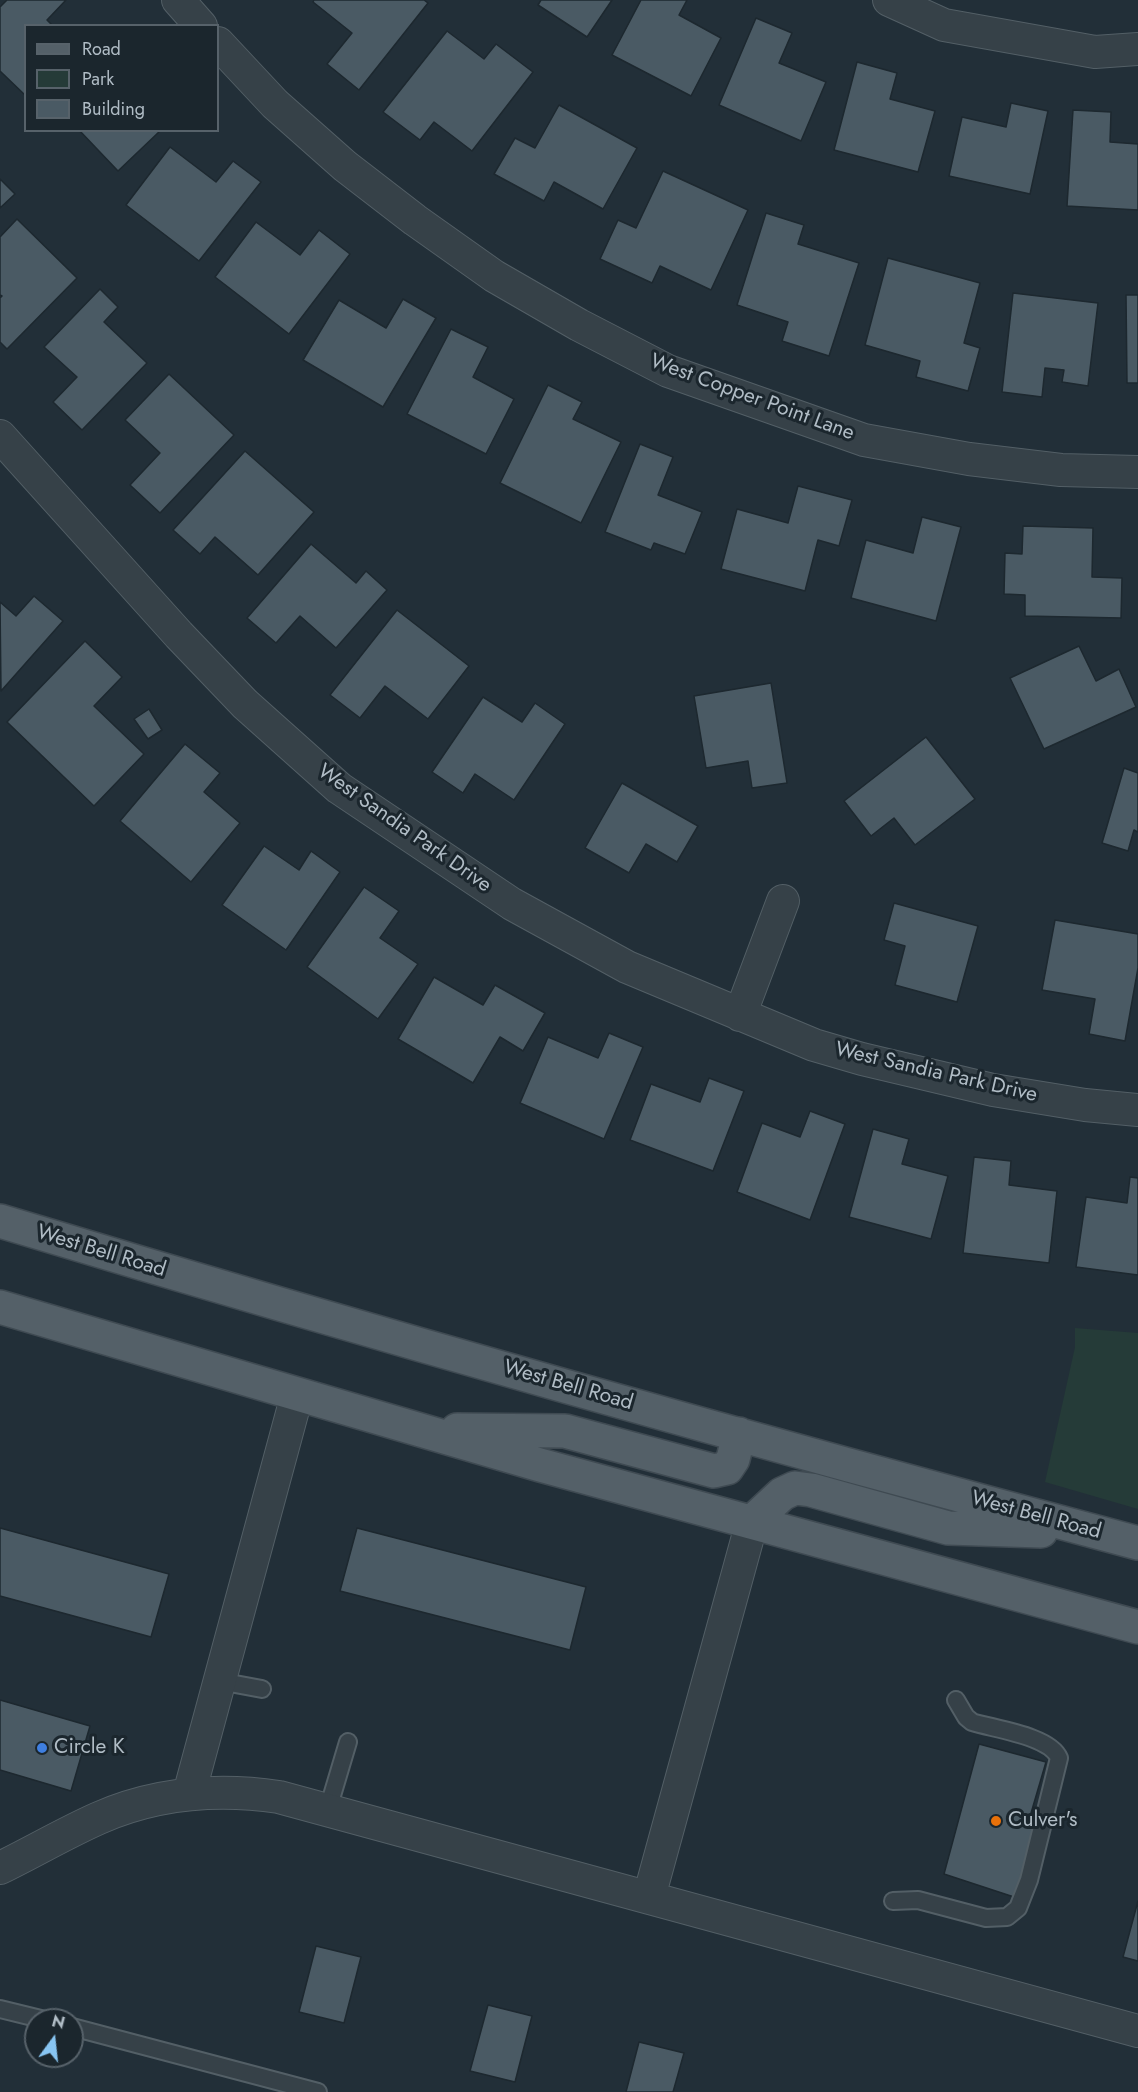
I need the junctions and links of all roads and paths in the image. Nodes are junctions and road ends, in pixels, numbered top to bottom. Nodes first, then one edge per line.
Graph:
1 (889, 0) edge
2 (219, 44) edge
3 (1138, 49) edge
4 (0, 436) edge
5 (1138, 472) edge
6 (783, 901) dead end
7 (740, 1015) junction
8 (1138, 1110) edge
9 (0, 1221) edge
10 (0, 1307) edge
11 (297, 1395) junction
12 (413, 1429) junction
13 (739, 1434) junction
14 (753, 1522) junction
15 (1104, 1534) junction
16 (1138, 1543) edge
17 (1138, 1628) edge
18 (219, 1681) junction
19 (262, 1689) dead end
20 (956, 1700) dead end
21 (348, 1742) dead end
22 (189, 1794) junction
23 (328, 1809) junction
24 (0, 1868) edge
25 (649, 1897) junction
26 (893, 1901) dead end
27 (0, 2009) edge
28 (24, 2015) edge
29 (84, 2030) edge
30 (1138, 2031) edge
31 (318, 2092) edge

1 - 3 street
2 - 5 street, West Copper Point Lane
4 - 7 street, West Sandia Park Drive
6 - 7 street
7 - 8 street, West Sandia Park Drive
9 - 13 main road, West Bell Road
10 - 11 main road
11 - 12 main road
11 - 18 street
12 - 13 main road
12 - 14 main road
13 - 15 main road, West Bell Road
14 - 15 main road
14 - 17 main road
14 - 25 street
15 - 16 main road, West Bell Road
18 - 19 lane
18 - 22 street
20 - 26 lane
21 - 23 lane
22 - 23 street
22 - 24 street
23 - 25 street
25 - 30 street
27 - 28 lane
29 - 31 lane

